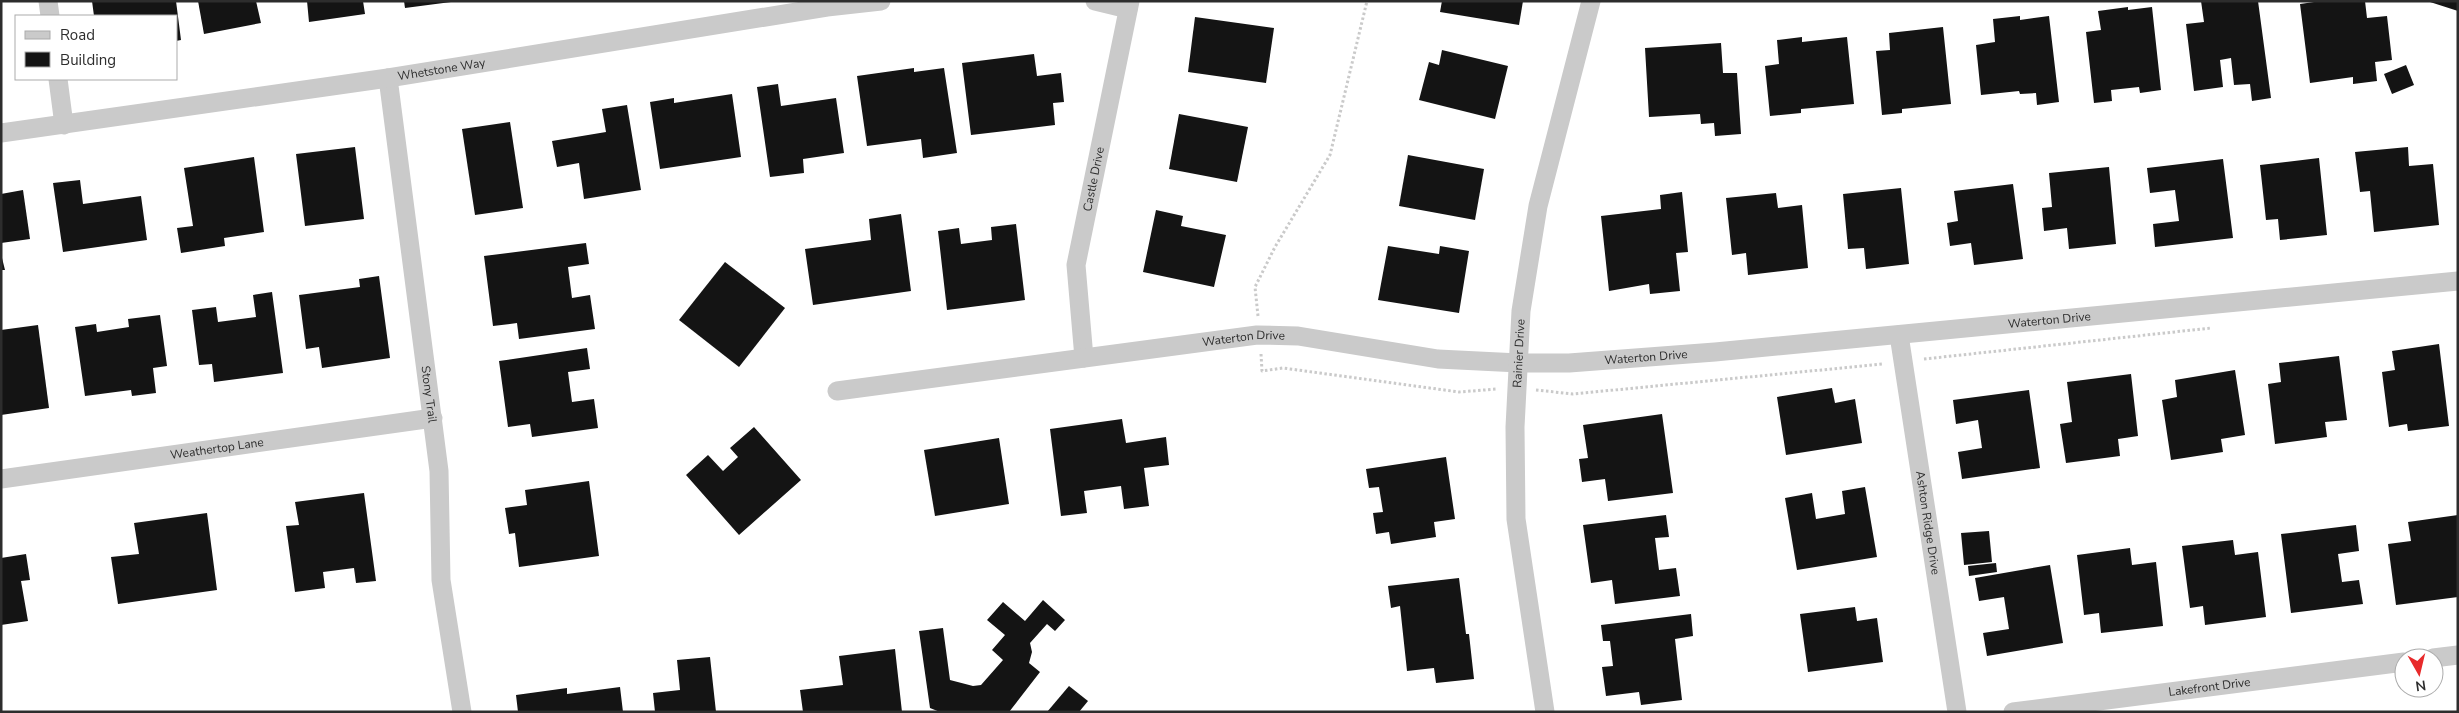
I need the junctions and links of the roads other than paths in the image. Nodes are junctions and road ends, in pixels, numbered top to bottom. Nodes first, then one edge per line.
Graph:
1 (48, 1) edge
2 (881, 1) edge
3 (1095, 1) edge
4 (1591, 1) edge
5 (1129, 5) edge
6 (50, 15) edge
7 (388, 78) junction
8 (58, 80) edge
9 (64, 125) junction
10 (1, 133) edge
11 (2458, 281) edge
12 (1899, 335) junction
13 (1084, 358) junction
14 (1518, 363) junction
15 (838, 392) dead end
16 (432, 418) junction
17 (1, 479) edge
18 (2458, 655) edge
19 (2444, 657) edge
20 (2394, 663) edge
21 (462, 712) edge
22 (1545, 712) edge
23 (1957, 712) edge
24 (2013, 712) edge

1 - 6 street
2 - 7 street, Whetstone Way
3 - 5 street
4 - 14 street, Rainier Drive
5 - 13 street, Castle Drive
7 - 9 street, Whetstone Way
7 - 16 street, Stony Trail
8 - 9 street
9 - 10 street, Whetstone Way
11 - 12 street, Waterton Drive
12 - 14 street, Waterton Drive
12 - 23 street, Ashton Ridge Drive
13 - 14 street, Waterton Drive
13 - 15 street, Waterton Drive
14 - 22 street, Rainier Drive
16 - 17 street, Weathertop Lane
16 - 21 street, Stony Trail
18 - 19 street
20 - 24 street, Lakefront Drive

